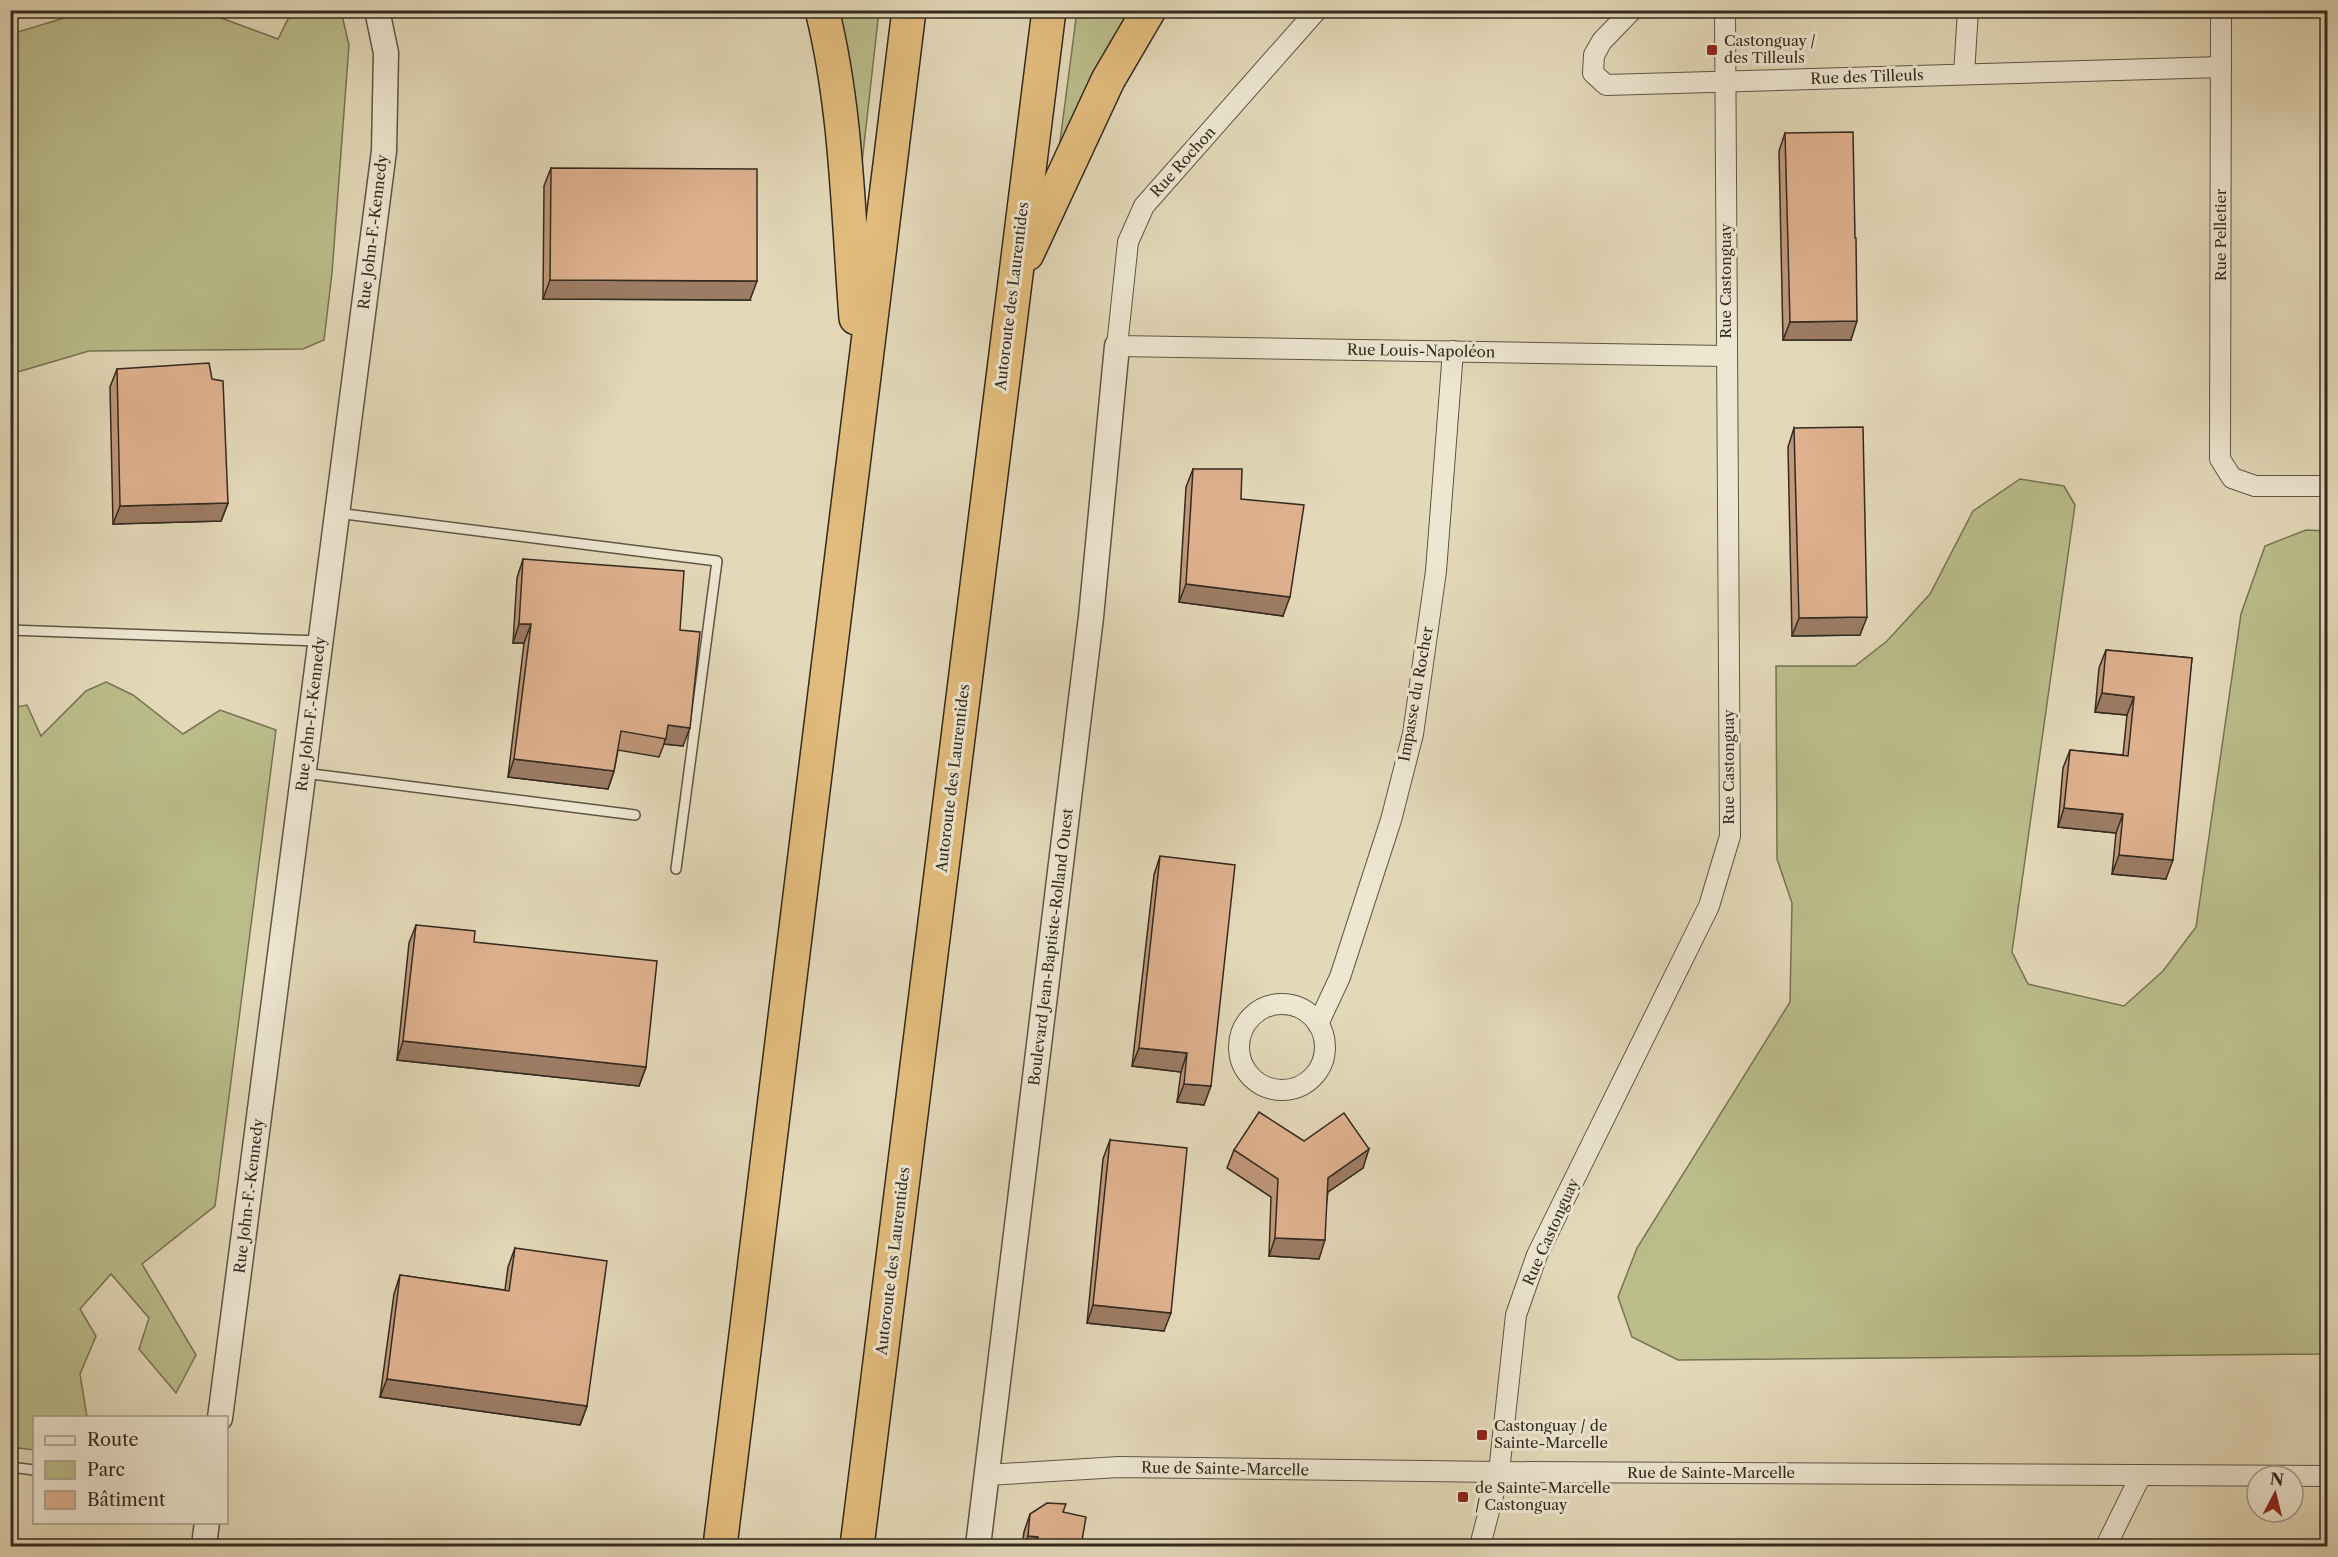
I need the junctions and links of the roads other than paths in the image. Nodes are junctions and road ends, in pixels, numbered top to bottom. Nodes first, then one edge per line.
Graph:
1 (377, 10) edge
2 (822, 10) edge
3 (909, 10) edge
4 (1049, 10) edge
5 (1149, 10) edge
6 (1317, 10) edge
7 (1632, 10) edge
8 (1725, 10) edge
9 (1968, 10) edge
10 (2221, 10) edge
11 (2221, 67) junction
12 (1964, 75) junction
13 (1726, 81) junction
14 (1014, 280) junction
15 (1117, 346) junction
16 (1453, 351) junction
17 (1725, 356) junction
18 (861, 392) junction
19 (2328, 486) edge
20 (337, 513) junction
21 (10, 630) edge
22 (321, 641) junction
23 (304, 773) junction
24 (635, 815) dead end
25 (676, 868) dead end
26 (1318, 1024) junction
27 (220, 1416) edge
28 (10, 1467) edge
29 (33, 1470) edge
30 (1499, 1472) junction
31 (987, 1475) junction
32 (2140, 1475) junction
33 (2328, 1476) edge
34 (207, 1524) edge
35 (204, 1546) edge
36 (720, 1546) edge
37 (857, 1546) edge
38 (978, 1546) edge
39 (1480, 1546) edge
40 (2106, 1546) edge

1 - 20 street, Rue John-F.-Kennedy
2 - 18 highway
3 - 18 highway
4 - 14 highway, Autoroute des Laurentides
5 - 14 highway
6 - 15 street, Rue Rochon
7 - 13 street, Rue des Tilleuls
8 - 13 street, Rue Castonguay
9 - 12 street
10 - 11 street, Rue Pelletier
11 - 12 street, Rue des Tilleuls
11 - 19 street, Rue Pelletier
12 - 13 street, Rue des Tilleuls
13 - 17 street, Rue Castonguay
14 - 37 highway, Autoroute des Laurentides
15 - 16 street, Rue Louis-Napoléon
15 - 31 street, Boulevard Jean-Baptiste-Rolland Ouest
16 - 17 street, Rue Louis-Napoléon
16 - 26 street, Impasse du Rocher
17 - 30 street, Rue Castonguay
18 - 36 highway
20 - 22 street, Rue John-F.-Kennedy
20 - 25 lane
21 - 22 lane
22 - 23 street, Rue John-F.-Kennedy
23 - 24 lane
23 - 27 street, Rue John-F.-Kennedy
26 - 26 street
28 - 29 lane
30 - 31 street, Rue de Sainte-Marcelle
30 - 32 street, Rue de Sainte-Marcelle
30 - 39 street, Rue Castonguay
31 - 38 street, Boulevard Jean-Baptiste-Rolland Ouest
32 - 33 street, Rue de Sainte-Marcelle
32 - 40 street
34 - 35 street

